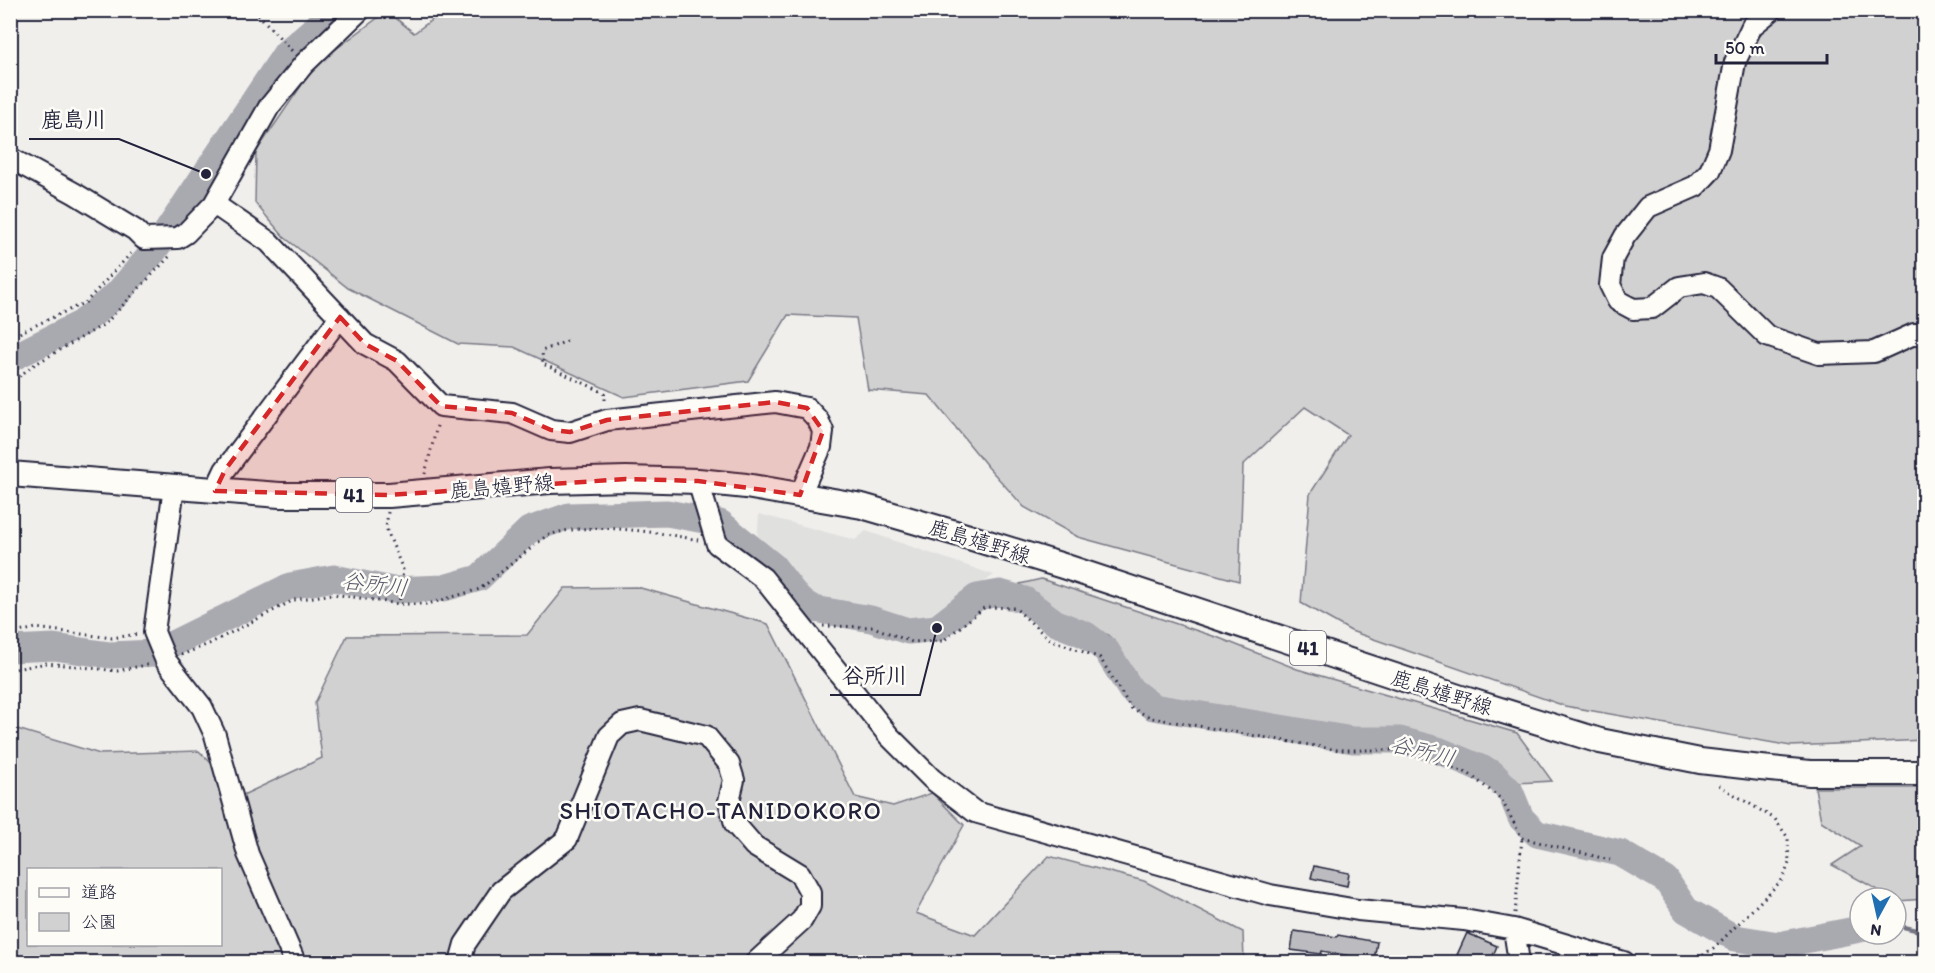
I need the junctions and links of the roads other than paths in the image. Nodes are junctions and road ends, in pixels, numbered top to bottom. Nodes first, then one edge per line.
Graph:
1 (360, 10) edge
2 (1772, 10) edge
3 (10, 158) edge
4 (214, 204) junction
5 (340, 317) junction
6 (1924, 334) edge
7 (10, 474) edge
8 (698, 481) junction
9 (174, 487) junction
10 (215, 490) junction
11 (800, 495) junction
12 (1924, 773) edge
13 (1514, 929) junction
14 (295, 963) edge
15 (460, 963) edge
16 (756, 963) edge
17 (1519, 963) edge
18 (1624, 963) edge

1 - 4 street
2 - 6 street
3 - 4 street
4 - 5 street
5 - 10 street
5 - 11 street
7 - 9 main road, 鹿島嬉野線 / 41
8 - 10 main road, 鹿島嬉野線 / 41
8 - 11 main road, 鹿島嬉野線 / 41
8 - 13 street
9 - 10 main road, 鹿島嬉野線 / 41
9 - 14 street
11 - 12 main road, 鹿島嬉野線 / 41
13 - 17 street
13 - 18 street
15 - 16 street

